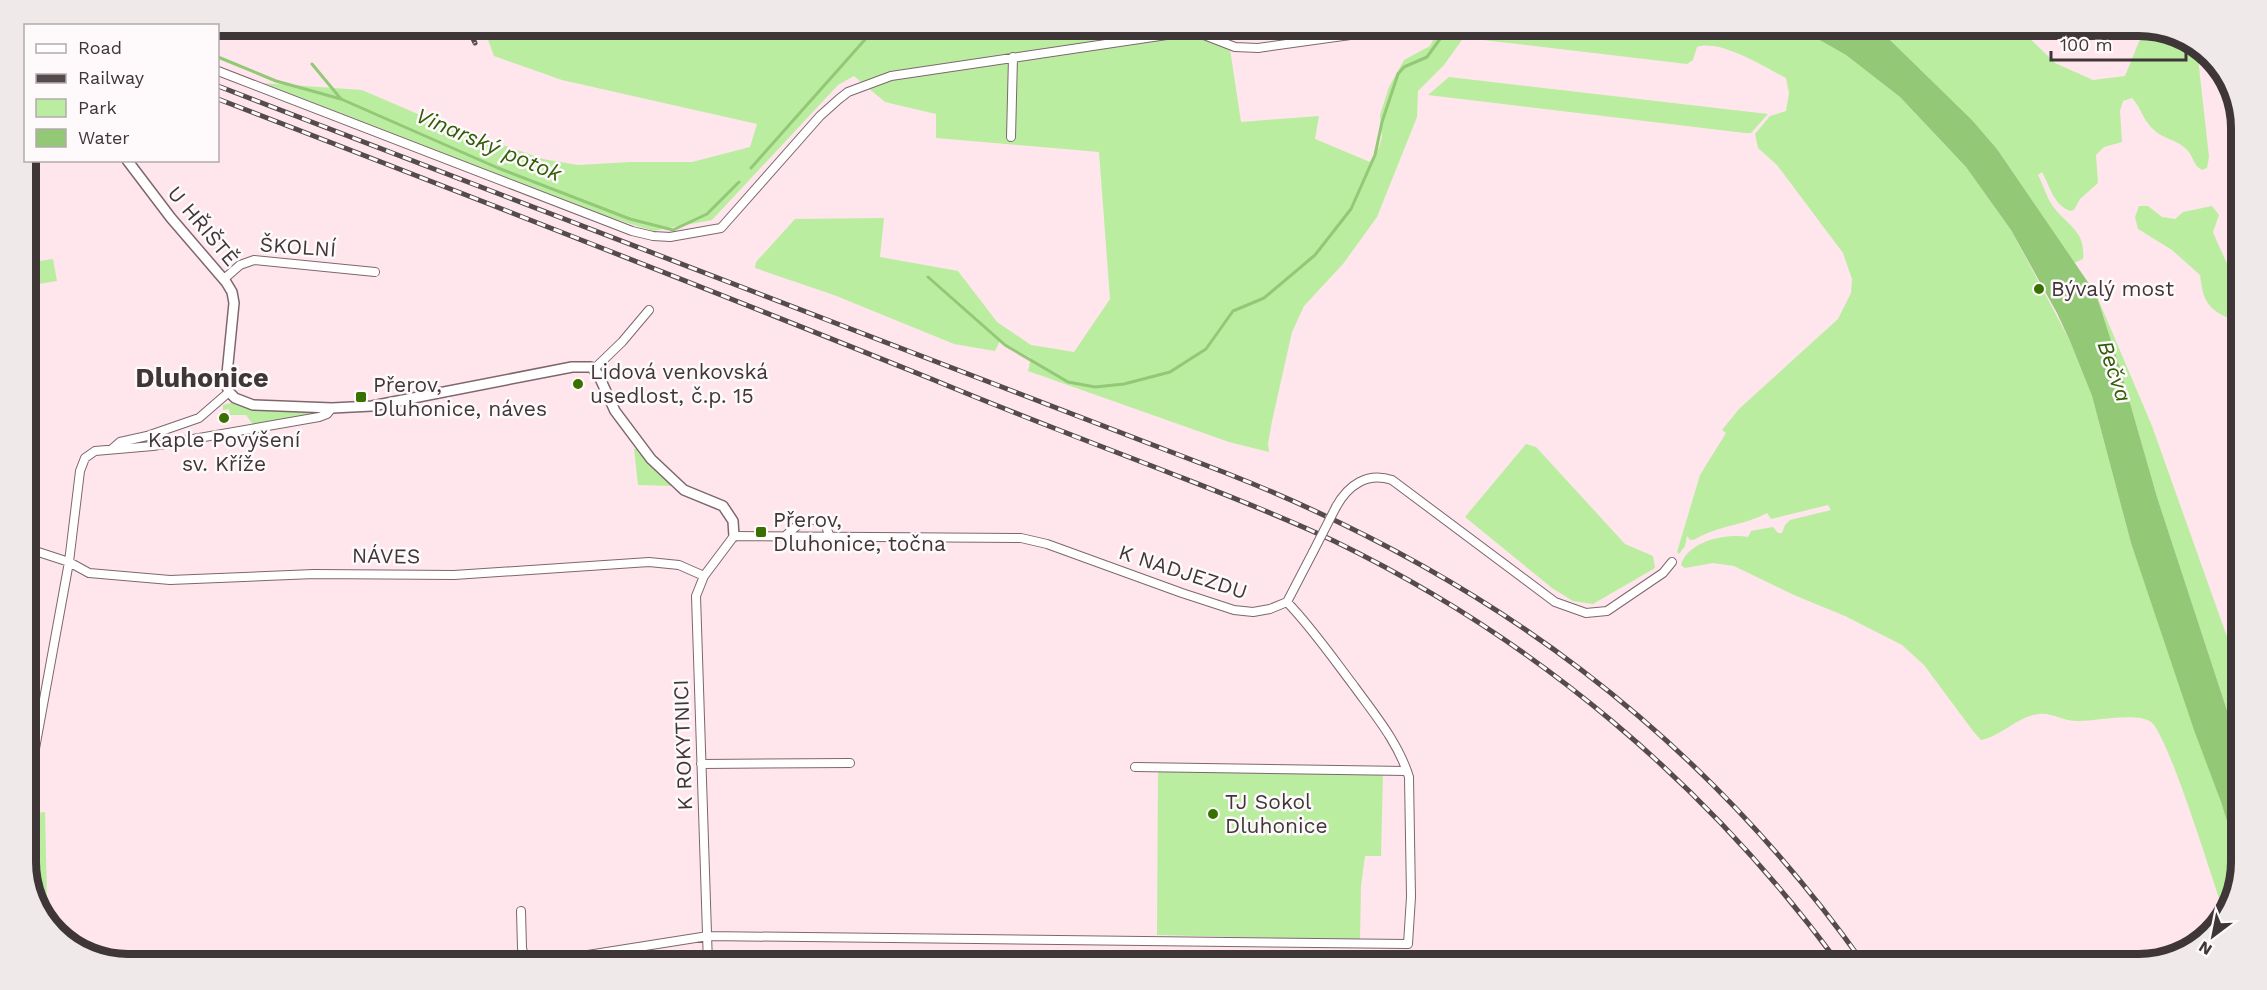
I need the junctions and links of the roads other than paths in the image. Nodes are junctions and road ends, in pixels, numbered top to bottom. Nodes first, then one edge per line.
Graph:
1 (1166, 36) edge
2 (1210, 36) edge
3 (1343, 36) edge
4 (1013, 57) junction
5 (219, 71) edge
6 (1011, 137) dead end
7 (129, 162) edge
8 (375, 272) dead end
9 (224, 279) junction
10 (649, 310) dead end
11 (594, 369) junction
12 (229, 392) junction
13 (332, 408) junction
14 (112, 449) junction
15 (734, 536) junction
16 (784, 537) junction
17 (830, 538) junction
18 (36, 551) edge
19 (69, 562) junction
20 (1672, 562) dead end
21 (704, 576) junction
22 (1287, 602) junction
23 (36, 744) edge
24 (850, 763) dead end
25 (701, 764) junction
26 (1135, 768) dead end
27 (1407, 771) junction
28 (521, 911) dead end
29 (708, 936) junction
30 (621, 950) junction
31 (524, 954) edge
32 (595, 954) edge
33 (626, 954) edge
34 (708, 954) edge

1 - 4 street
2 - 3 street
4 - 5 street
4 - 6 street
7 - 9 street, U HŘIŠTĚ
8 - 9 street, ŠKOLNÍ
9 - 12 street, U HŘIŠTĚ
10 - 11 street
11 - 13 street
11 - 15 street
12 - 13 street
12 - 14 street
13 - 14 street
14 - 19 street
15 - 16 street, K NADJEZDU
15 - 21 street, K ROKYTNICI
16 - 17 street, K NADJEZDU
16 - 17 street
17 - 22 street, K NADJEZDU
18 - 19 street, NÁVES
19 - 21 street, NÁVES
19 - 23 street
20 - 22 street, bridge
21 - 25 street, K ROKYTNICI
22 - 27 street
24 - 25 street
25 - 29 street, K ROKYTNICI
26 - 27 street
27 - 29 street
28 - 31 street
29 - 30 street
29 - 34 street, K ROKYTNICI
30 - 32 street
30 - 33 street

